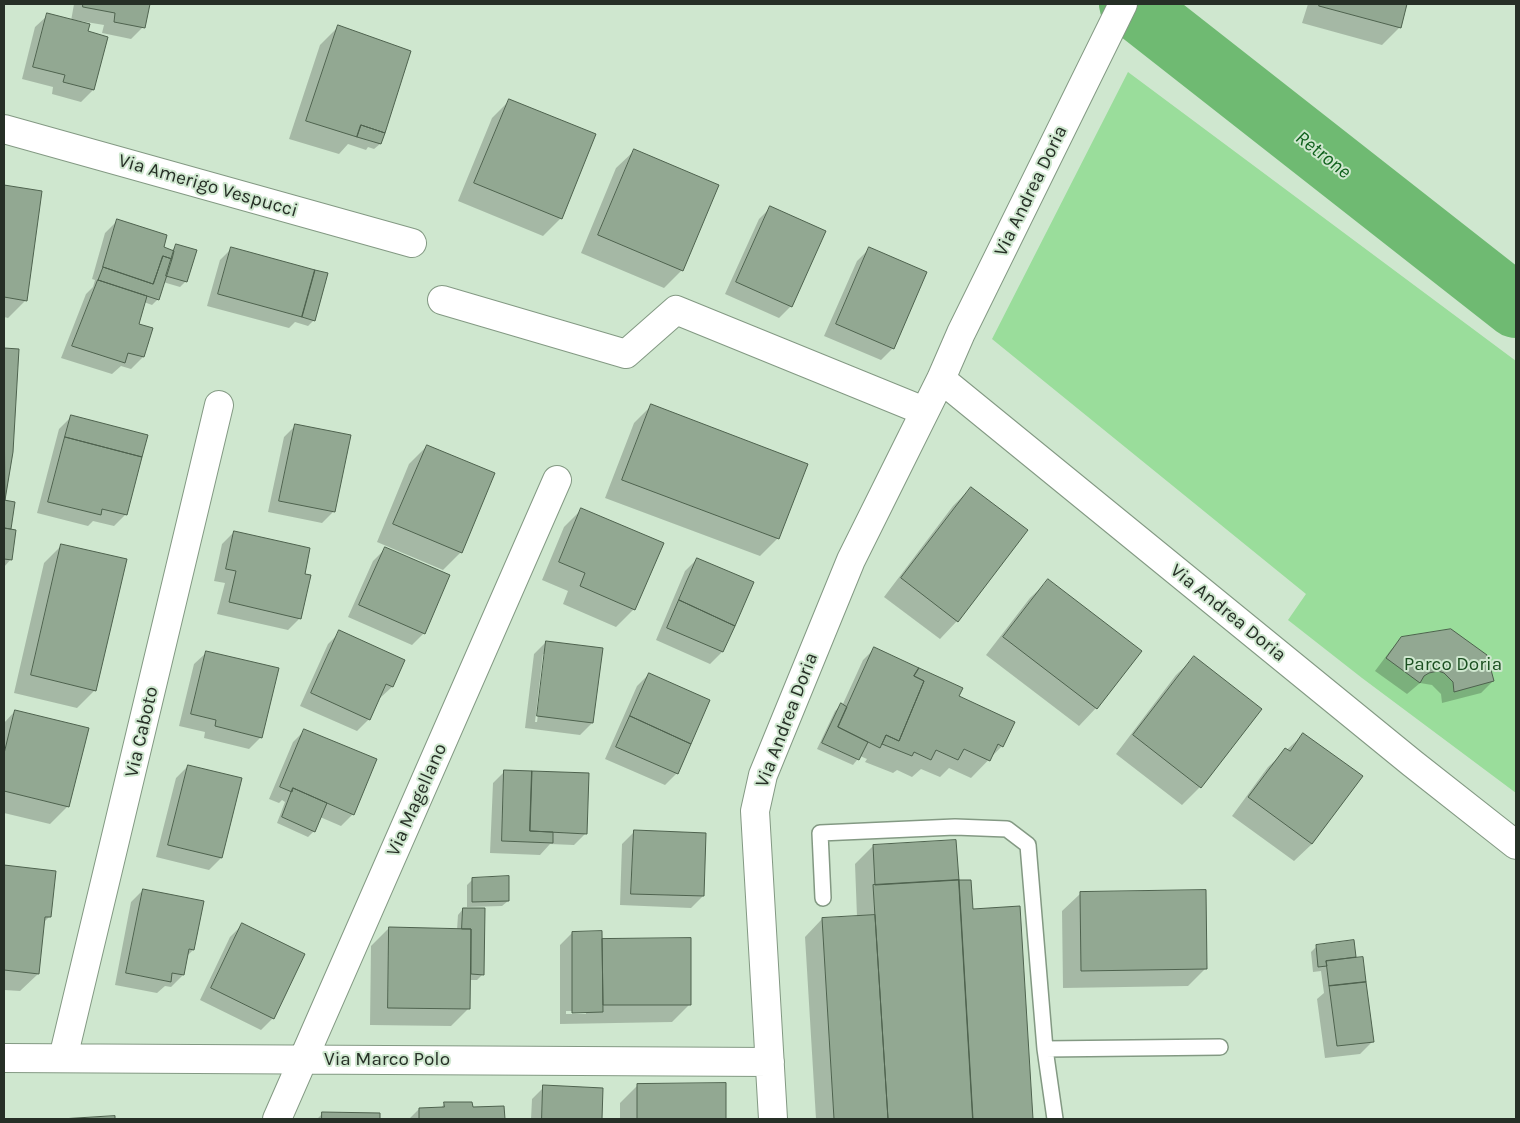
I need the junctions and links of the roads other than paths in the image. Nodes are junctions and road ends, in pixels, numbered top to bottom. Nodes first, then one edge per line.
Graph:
1 (1123, 4) edge
2 (4, 128) edge
3 (412, 243) dead end
4 (442, 300) dead end
5 (941, 379) junction
6 (219, 405) dead end
7 (924, 411) junction
8 (557, 480) dead end
9 (1516, 845) edge
10 (824, 898) dead end
11 (1220, 1047) dead end
12 (1045, 1049) junction
13 (4, 1058) edge
14 (63, 1058) junction
15 (303, 1059) junction
16 (770, 1062) junction
17 (277, 1119) edge
18 (772, 1119) edge
19 (1055, 1119) edge

1 - 5 street, Via Andrea Doria
2 - 3 street, Via Amerigo Vespucci
4 - 7 street
5 - 7 street, Via Andrea Doria
5 - 9 street, Via Andrea Doria
6 - 14 street, Via Caboto
7 - 16 street, Via Andrea Doria
8 - 15 street, Via Magellano
10 - 12 lane
11 - 12 lane
12 - 19 lane
13 - 14 street, Via Marco Polo
14 - 15 street, Via Marco Polo
15 - 16 street, Via Marco Polo
15 - 17 street, Via Magellano
16 - 18 street, Via Andrea Doria

